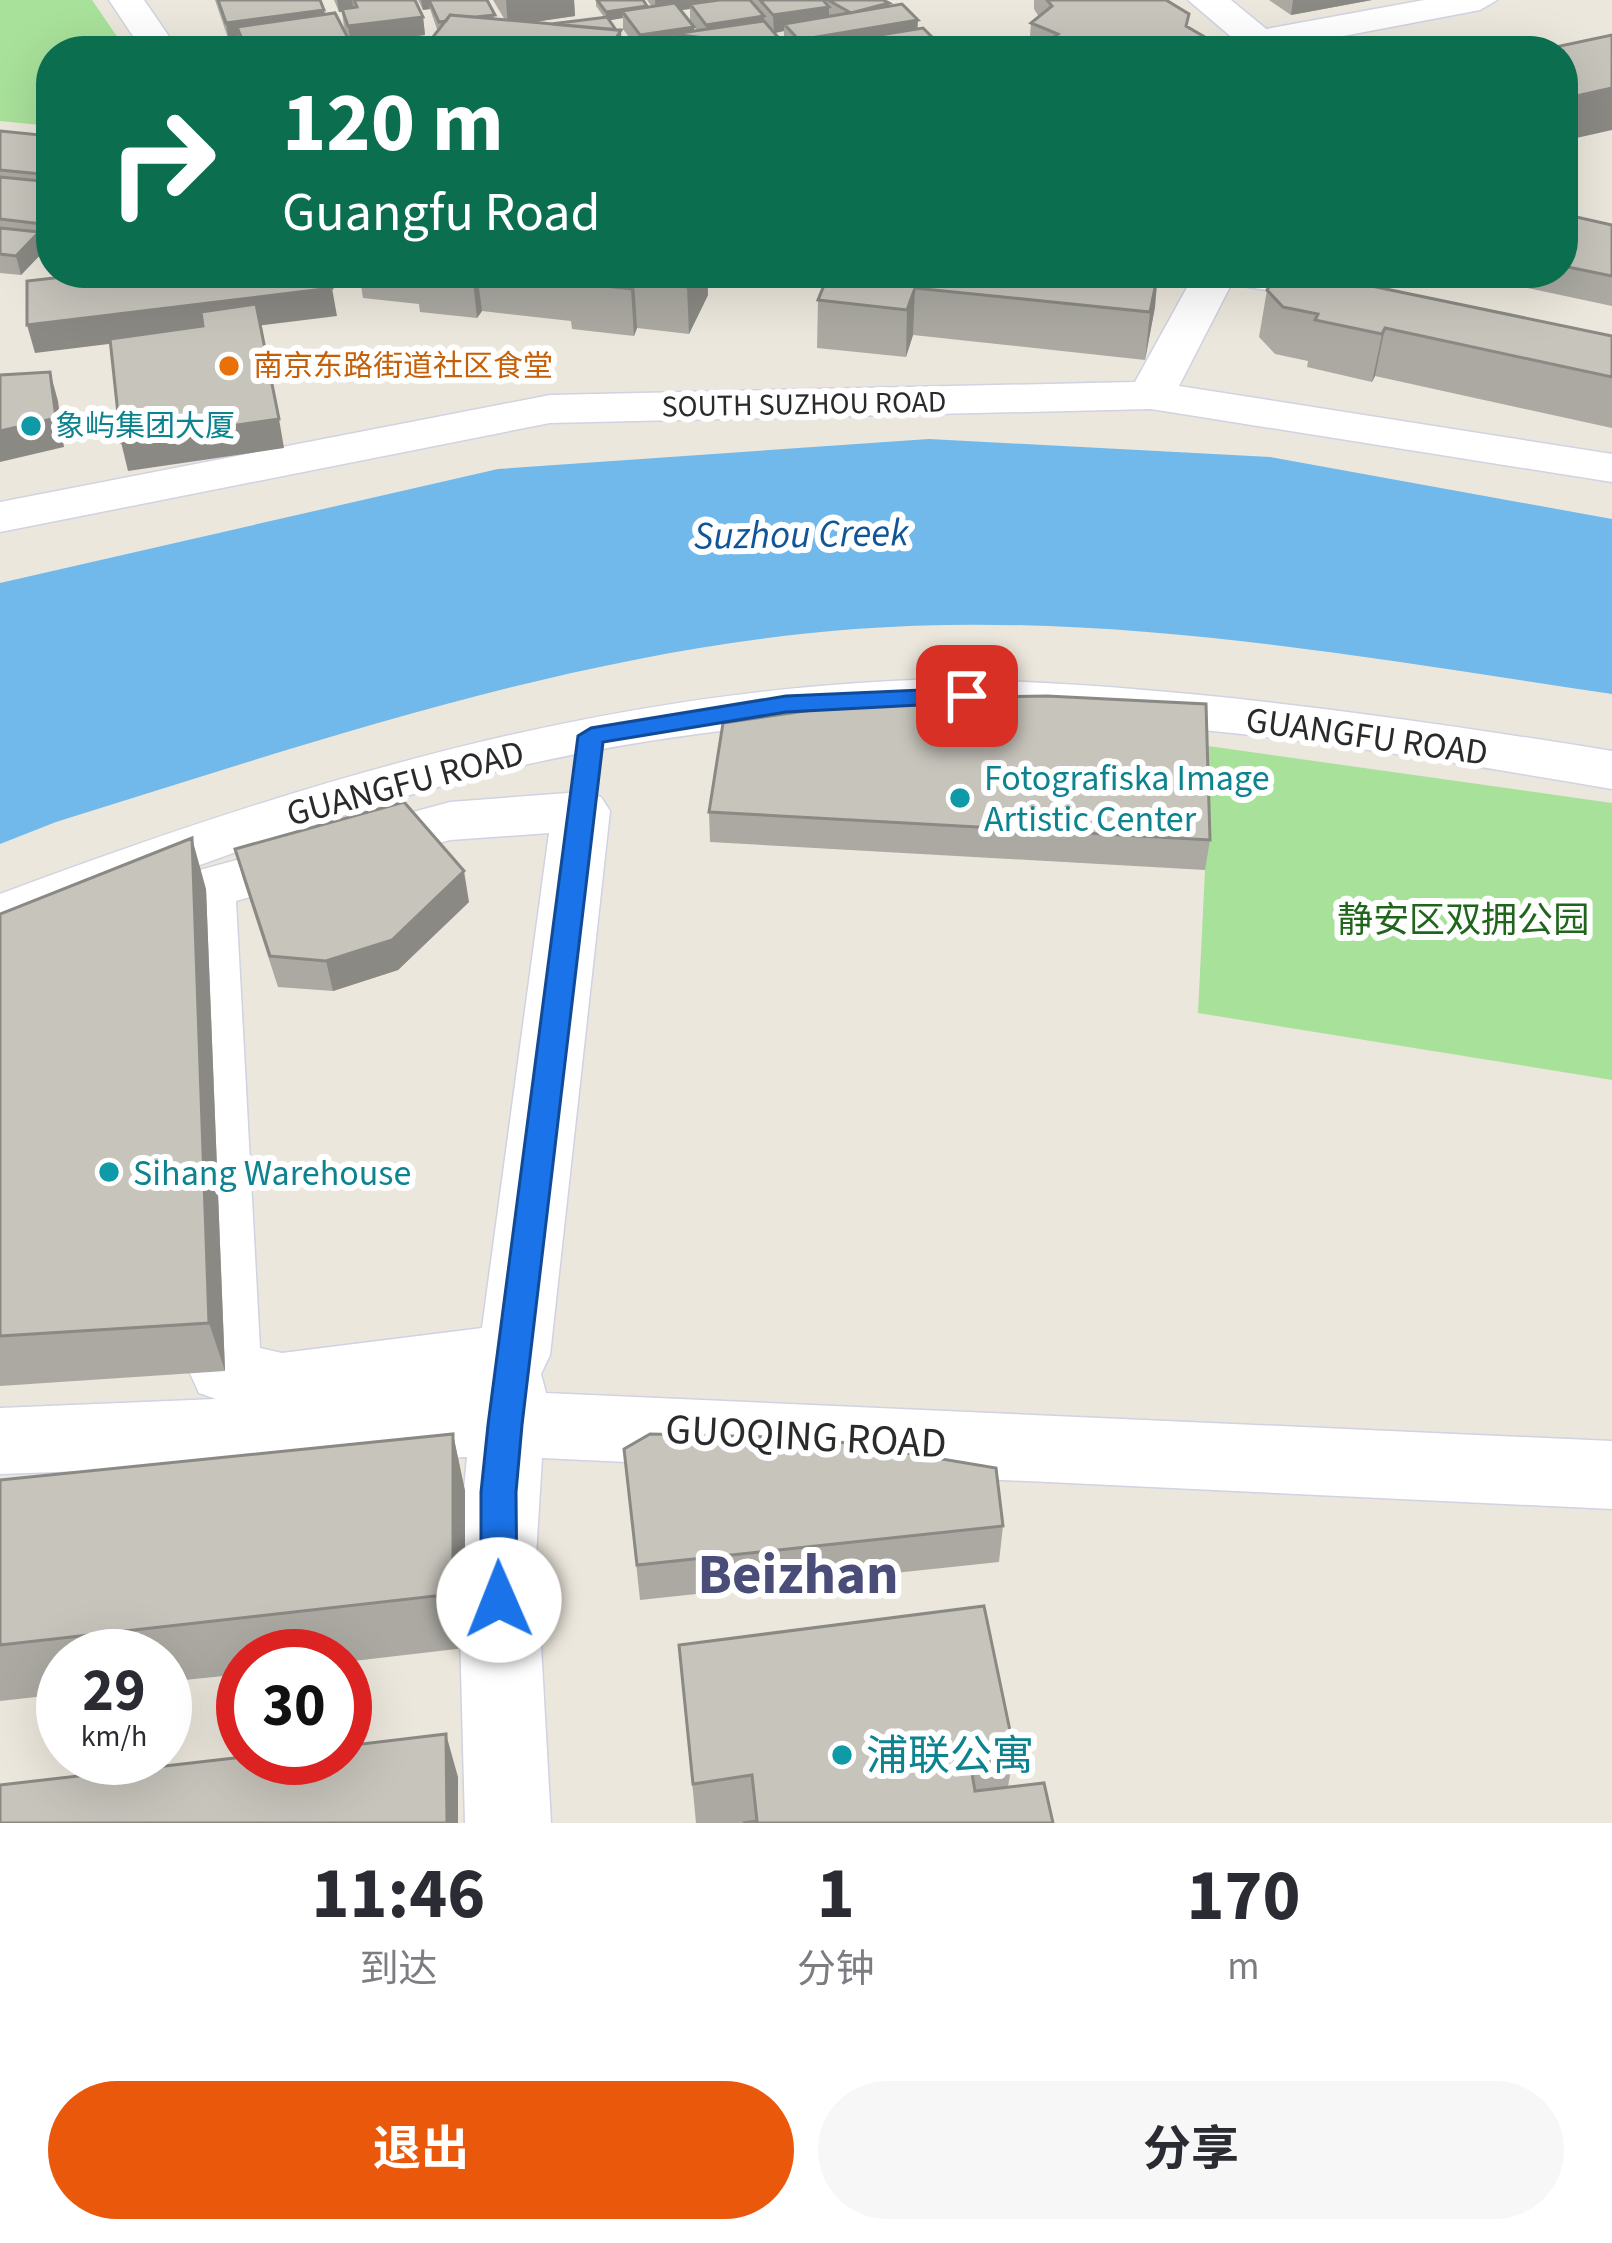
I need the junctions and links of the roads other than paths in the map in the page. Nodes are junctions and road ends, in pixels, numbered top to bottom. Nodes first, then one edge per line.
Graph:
1 (129, 0) edge
2 (1207, 0) edge
3 (1480, 0) edge
4 (152, 36) edge
5 (1254, 36) edge
6 (1313, 36) edge
7 (0, 245) edge
8 (36, 249) edge
9 (1208, 288) edge
10 (1151, 395) junction
11 (1612, 468) edge
12 (0, 517) edge
13 (591, 736) junction
14 (1612, 770) edge
15 (581, 812) junction
16 (0, 916) edge
17 (509, 1390) junction
18 (0, 1442) edge
19 (1612, 1475) edge
20 (508, 1823) edge

1 - 4 street
2 - 5 street
3 - 6 street
7 - 8 lane
9 - 10 street
10 - 11 street, SOUTH SUZHOU ROAD
10 - 12 street, SOUTH SUZHOU ROAD
13 - 14 street, GUANGFU ROAD
13 - 15 street
13 - 16 street, GUANGFU ROAD
15 - 17 street
15 - 17 street
17 - 18 street, GUOQING ROAD
17 - 19 street, GUOQING ROAD
17 - 20 street

